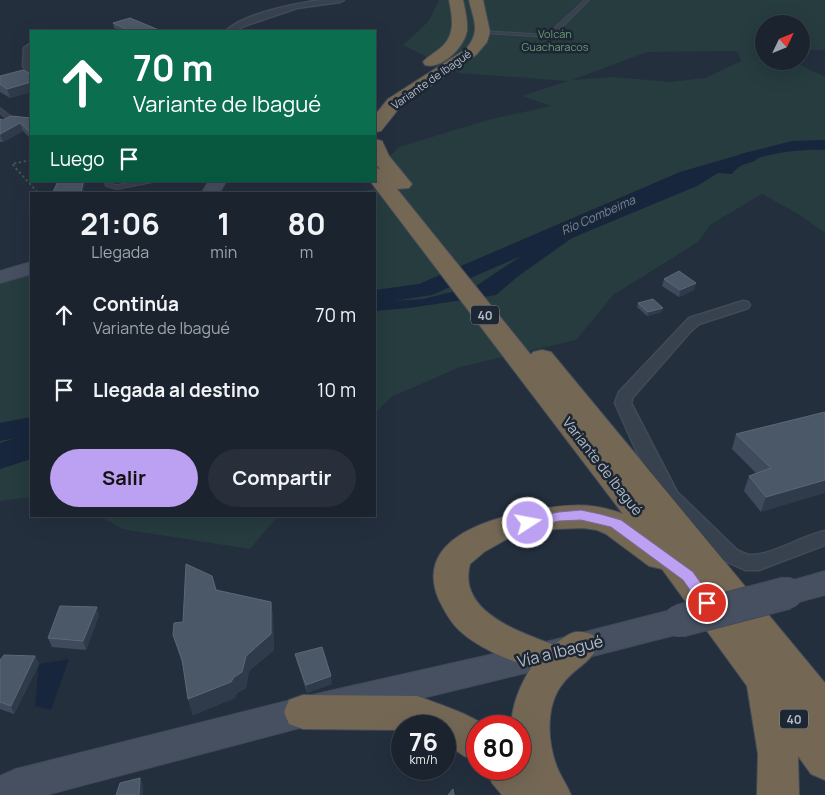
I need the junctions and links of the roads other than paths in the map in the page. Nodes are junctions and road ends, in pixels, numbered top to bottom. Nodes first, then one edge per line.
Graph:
1 (340, 0) edge
2 (456, 0) edge
3 (476, 0) edge
4 (587, 0) edge
5 (232, 30) edge
6 (483, 32) junction
7 (30, 47) edge
8 (30, 70) edge
9 (397, 83) dead end
10 (0, 110) edge
11 (30, 122) edge
12 (376, 126) edge
13 (376, 147) edge
14 (376, 176) edge
15 (107, 182) edge
16 (149, 182) edge
17 (30, 268) edge
18 (0, 277) edge
19 (742, 305) dead end
20 (604, 449) junction
21 (825, 538) edge
22 (688, 576) junction
23 (822, 584) edge
24 (580, 646) junction
25 (542, 656) junction
26 (762, 677) junction
27 (820, 706) edge
28 (303, 712) junction
29 (466, 735) edge
30 (825, 761) edge
31 (516, 780) edge
32 (0, 794) edge
33 (529, 795) edge
34 (550, 795) edge
35 (778, 795) edge

1 - 5 street
2 - 9 highway, Variante de Ibagué
3 - 6 highway
4 - 6 lane
6 - 12 highway, Variante de Ibagué
7 - 8 street
10 - 11 lane
13 - 20 highway, Variante de Ibagué / 40
14 - 20 highway, Variante de Ibagué / 40
15 - 16 lane
17 - 18 main road
19 - 21 street
20 - 22 highway, Variante de Ibagué / 40
20 - 27 highway, Variante de Ibagué / 40
22 - 25 highway
22 - 26 highway, Variante de Ibagué / 40
23 - 24 main road, Vía a Ibagué, bridge
24 - 25 main road, Vía a Ibagué
24 - 34 highway
25 - 28 main road, Vía a Ibagué
26 - 30 highway, Variante de Ibagué / 40
26 - 35 highway
28 - 29 highway
28 - 32 main road, Vía a Ibagué
31 - 33 highway

